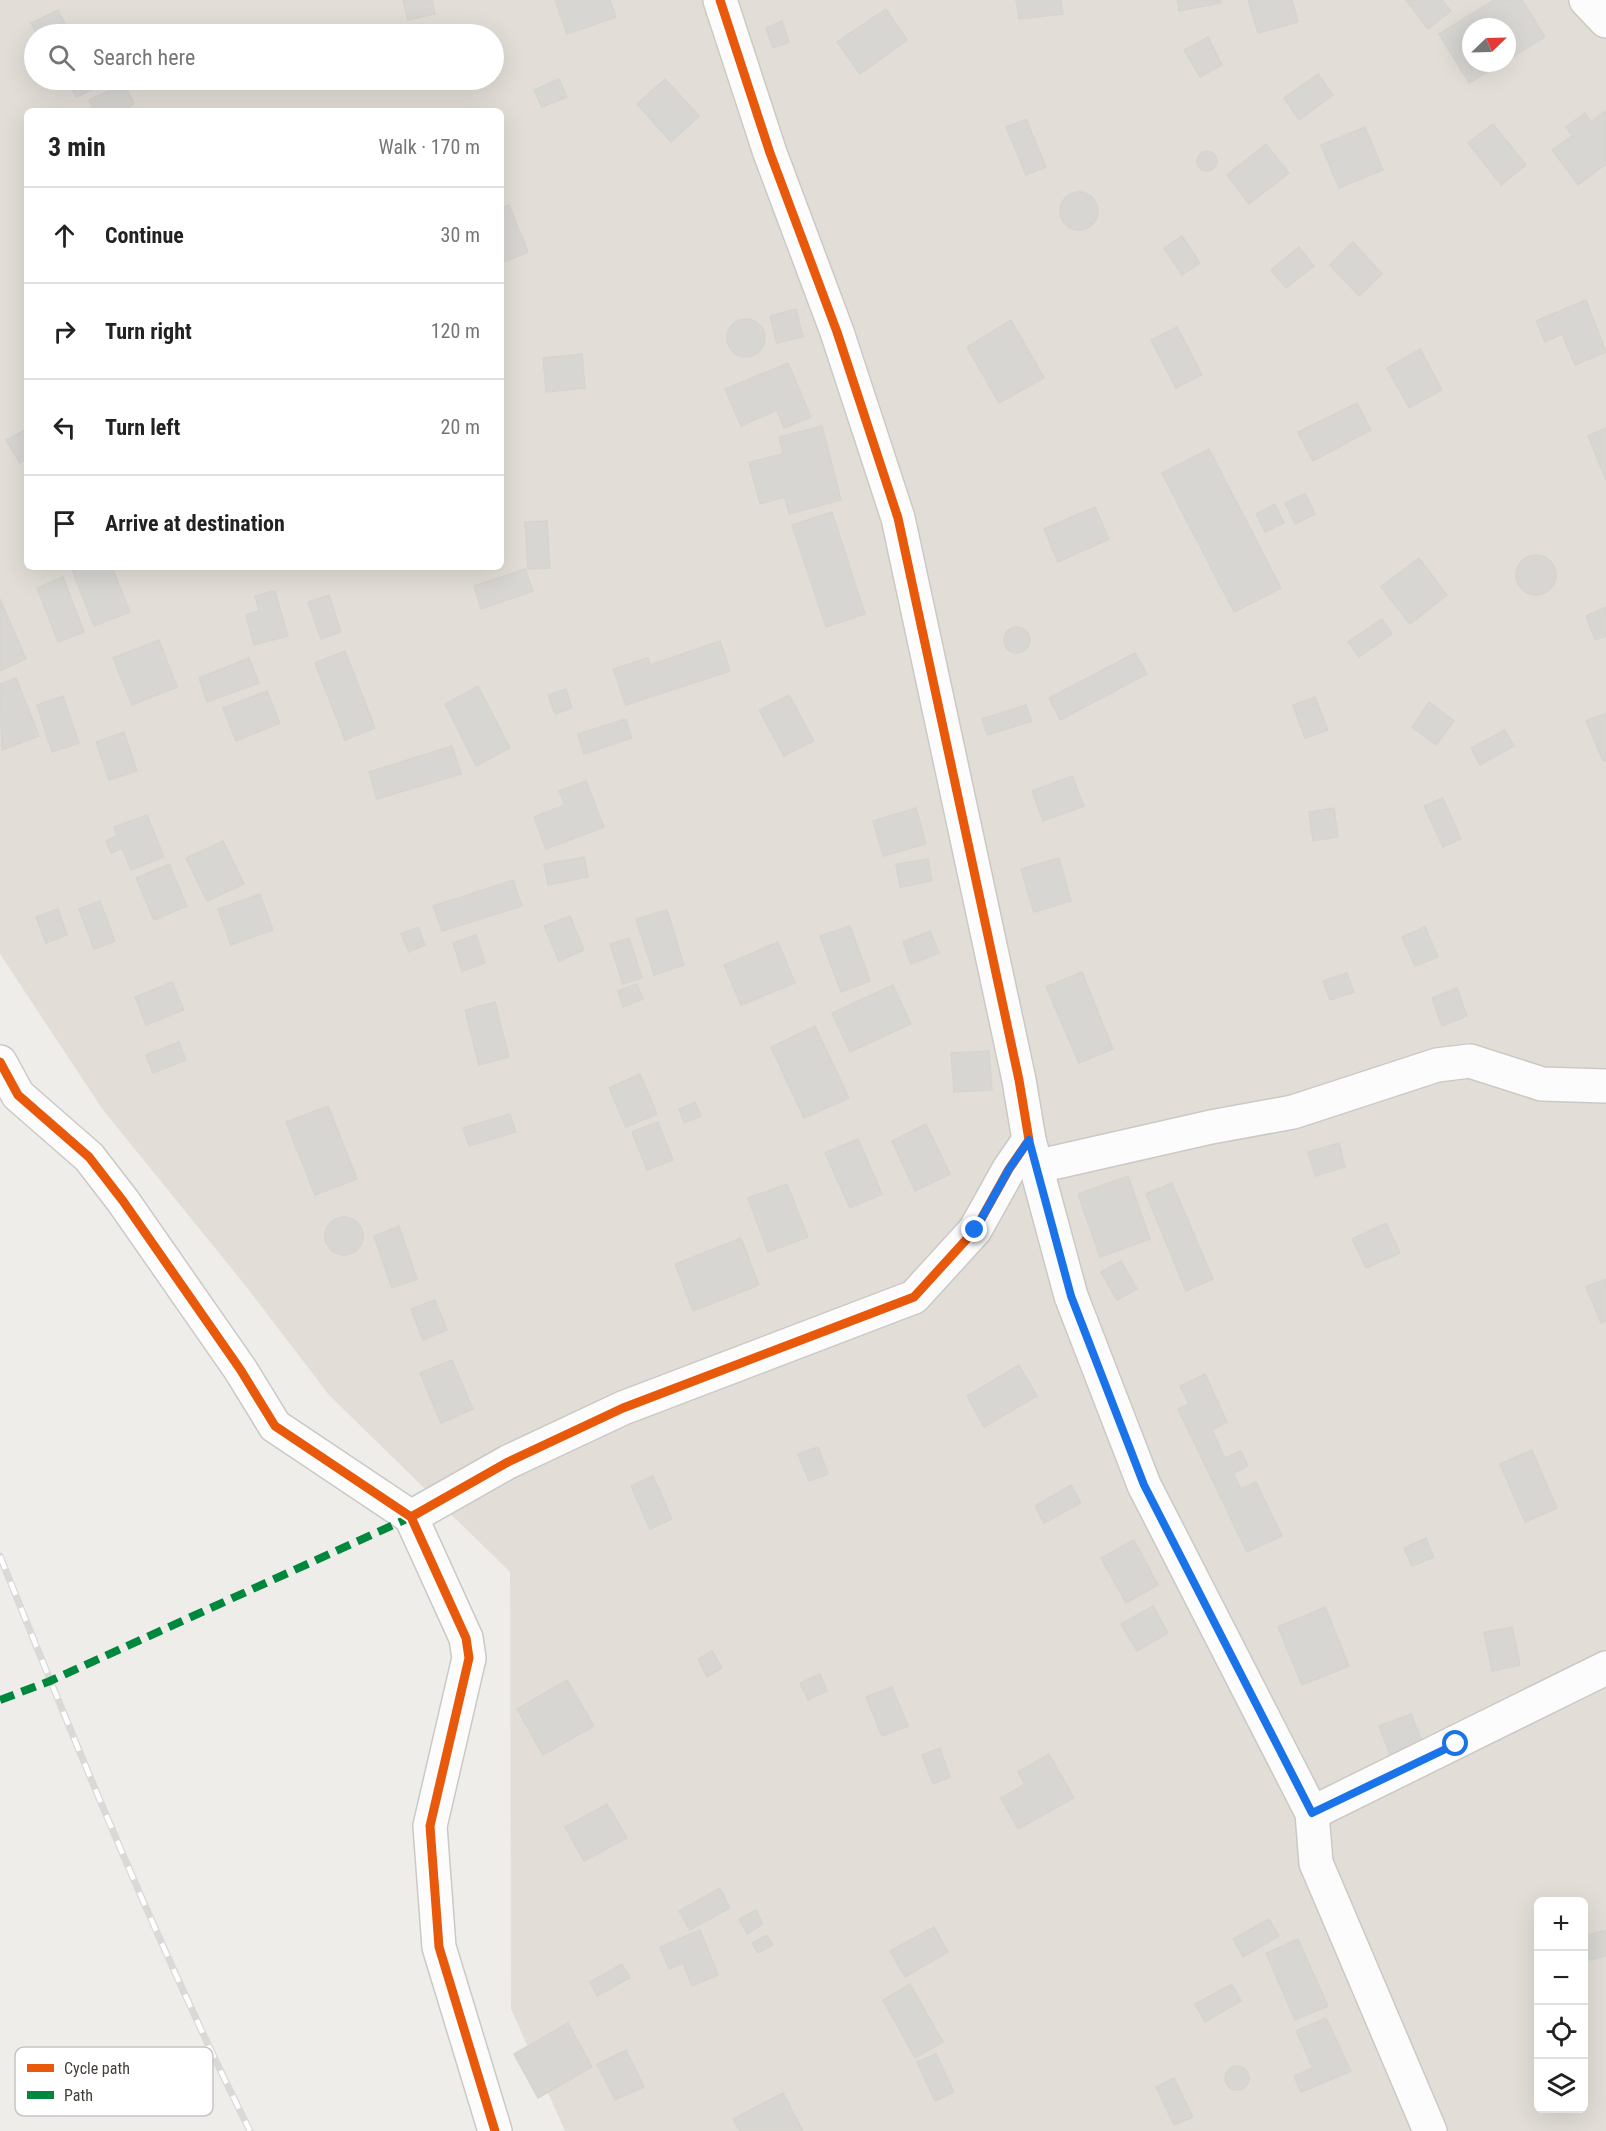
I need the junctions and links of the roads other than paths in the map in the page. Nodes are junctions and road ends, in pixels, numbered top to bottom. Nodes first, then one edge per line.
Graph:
1 (720, 0) edge
2 (1586, 0) edge
3 (1606, 21) edge
4 (0, 1062) edge
5 (1606, 1086) edge
6 (1032, 1153) junction
7 (411, 1517) junction
8 (1606, 1668) edge
9 (1312, 1813) junction
10 (495, 2131) edge
11 (1430, 2131) edge

1 - 6 street
2 - 3 street
4 - 7 street
5 - 6 street
6 - 7 street
6 - 9 street
7 - 10 street
8 - 9 street
9 - 11 street

